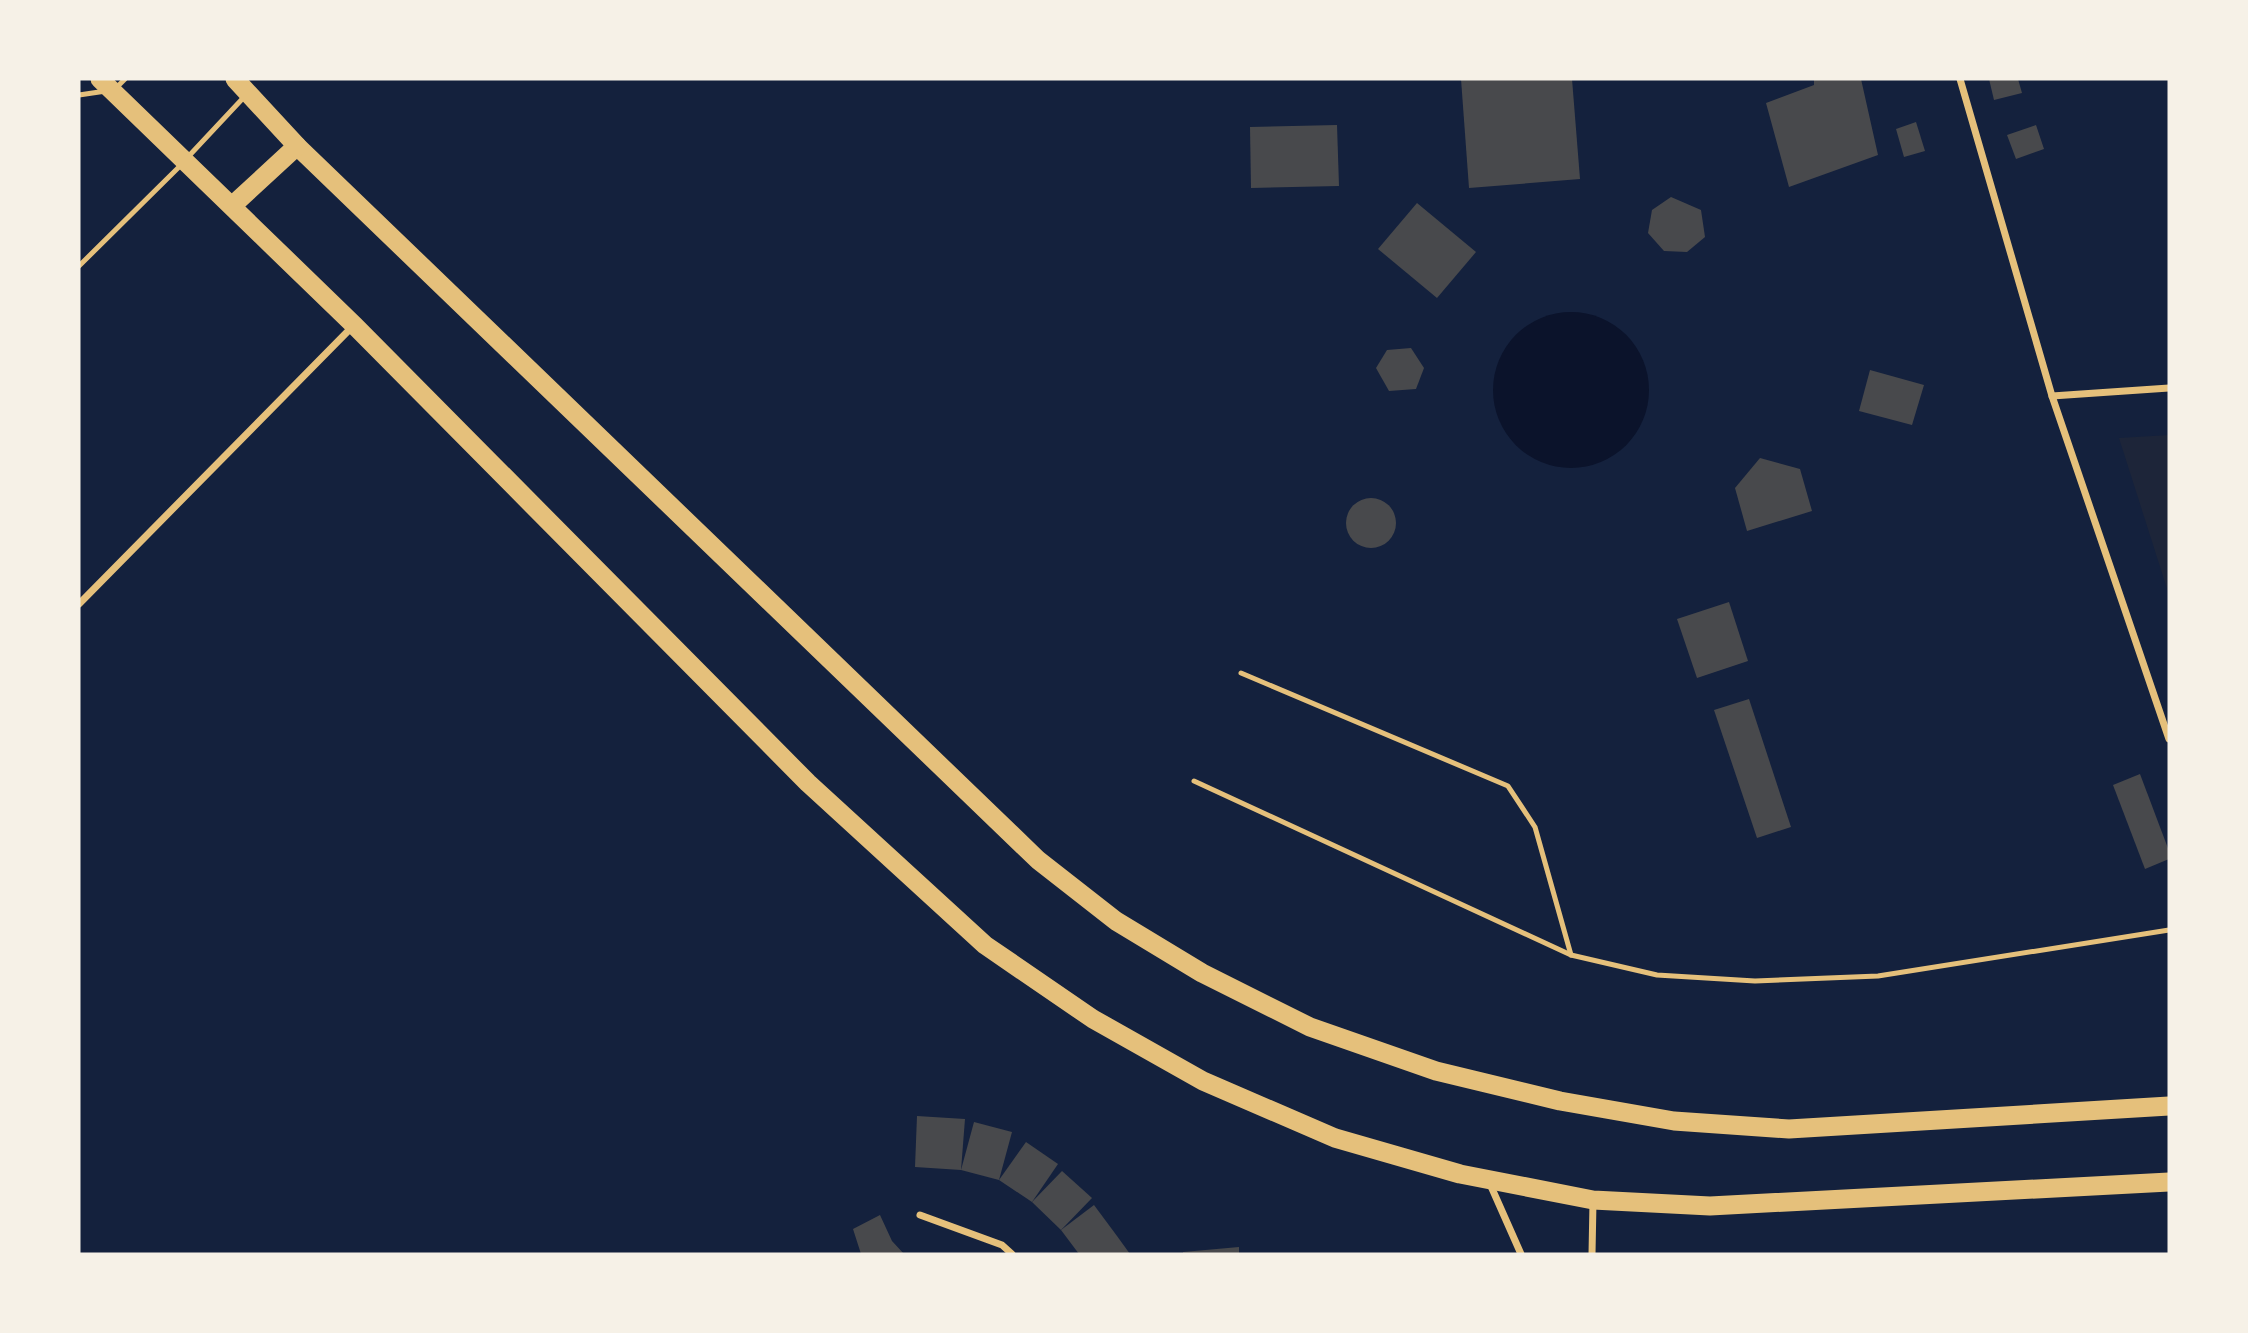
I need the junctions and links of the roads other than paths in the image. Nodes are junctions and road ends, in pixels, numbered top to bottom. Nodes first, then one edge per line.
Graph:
1 (1960, 79) edge
2 (113, 83) edge
3 (242, 85) edge
4 (79, 95) edge
5 (297, 146) junction
6 (186, 160) junction
7 (233, 205) junction
8 (79, 266) edge
9 (354, 325) junction
10 (2169, 388) edge
11 (2052, 396) junction
12 (79, 604) edge
13 (1241, 673) dead end
14 (2169, 739) edge
15 (1194, 781) dead end
16 (2169, 930) edge
17 (1571, 955) junction
18 (2169, 1106) edge
19 (1489, 1180) junction
20 (2169, 1182) edge
21 (1593, 1200) junction
22 (920, 1215) dead end
23 (1012, 1254) edge
24 (1521, 1254) edge
25 (1592, 1254) edge

1 - 11 street
2 - 4 lane
2 - 6 highway
3 - 5 highway
3 - 6 lane
5 - 7 highway
5 - 18 highway
6 - 7 highway
6 - 8 lane
7 - 9 highway
9 - 12 street
9 - 19 highway
10 - 11 street
11 - 14 street
13 - 17 lane
15 - 17 lane
16 - 17 lane
19 - 21 highway
19 - 24 street
20 - 21 highway
21 - 25 street
22 - 23 street

